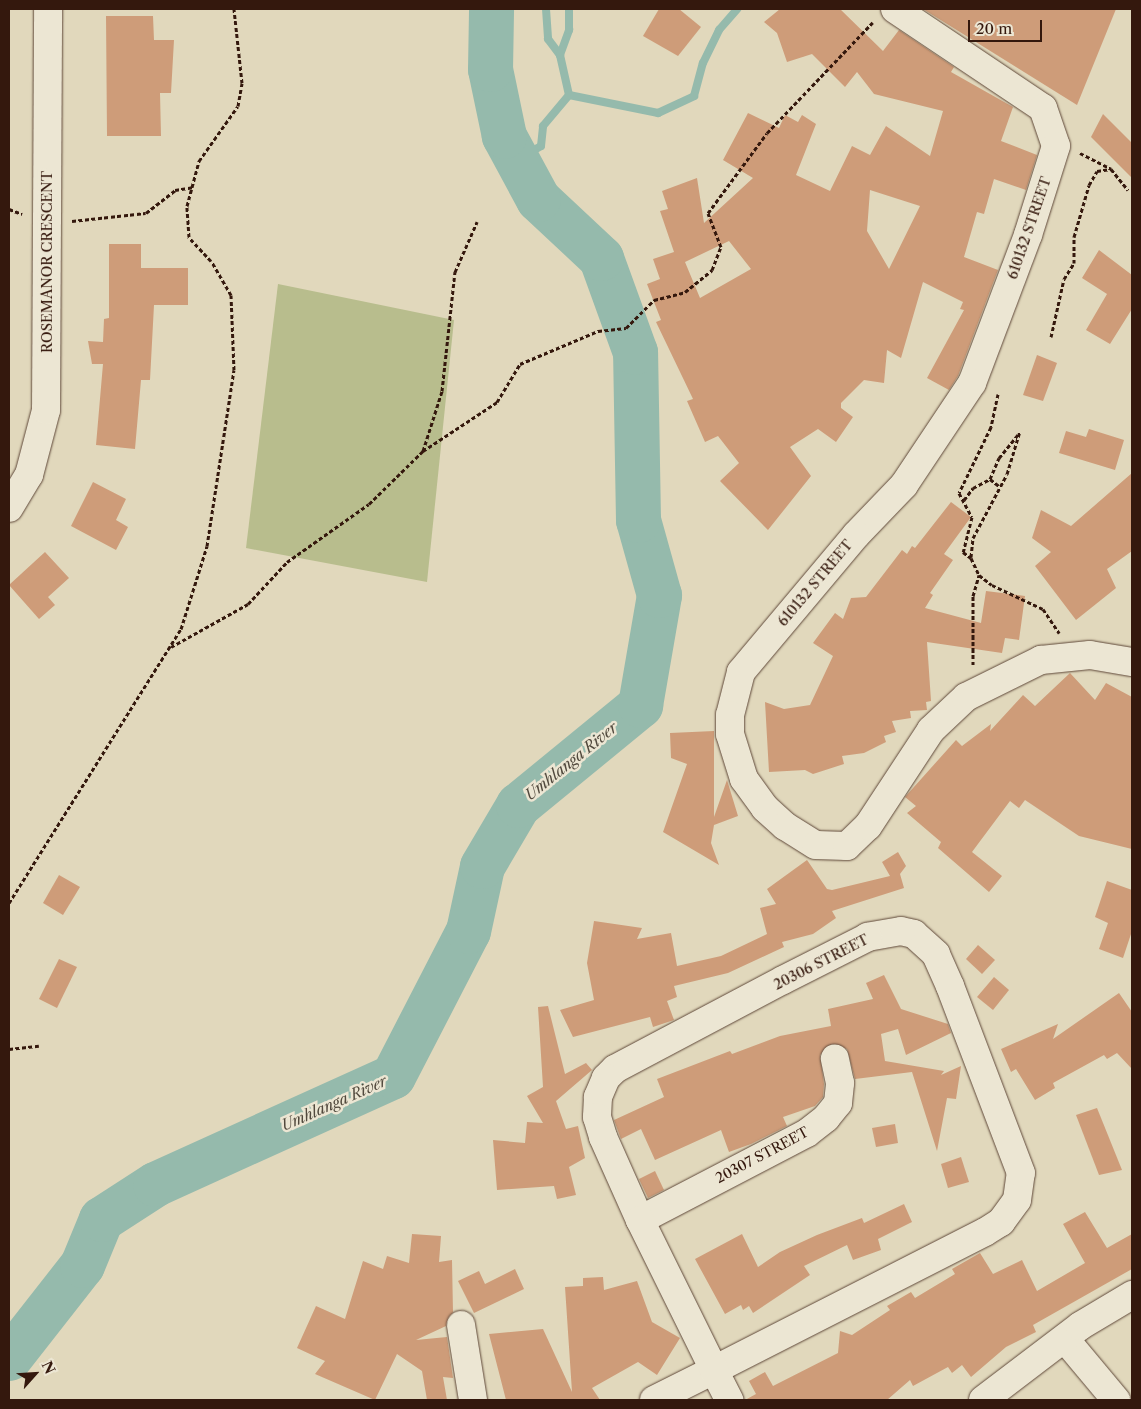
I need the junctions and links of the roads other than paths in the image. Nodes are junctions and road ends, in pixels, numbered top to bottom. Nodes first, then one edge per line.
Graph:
1 (48, 9) edge
2 (887, 12) edge
3 (9, 508) edge
4 (1132, 639) edge
5 (1121, 659) edge
6 (835, 1059) dead end
7 (640, 1220) junction
8 (1132, 1294) edge
9 (461, 1325) dead end
10 (1064, 1339) junction
11 (714, 1370) junction
12 (473, 1400) edge
13 (654, 1400) edge
14 (729, 1400) edge
15 (983, 1400) edge
16 (1116, 1400) edge

1 - 3 street, ROSEMANOR CRESCENT
2 - 5 street, 610132 STREET
4 - 5 street
6 - 7 street, 20307 STREET
7 - 11 street, 20306 STREET
7 - 11 street, 20306 STREET
8 - 10 street
9 - 12 street
10 - 15 street
10 - 16 street
11 - 13 street
11 - 14 street, 20306 STREET

